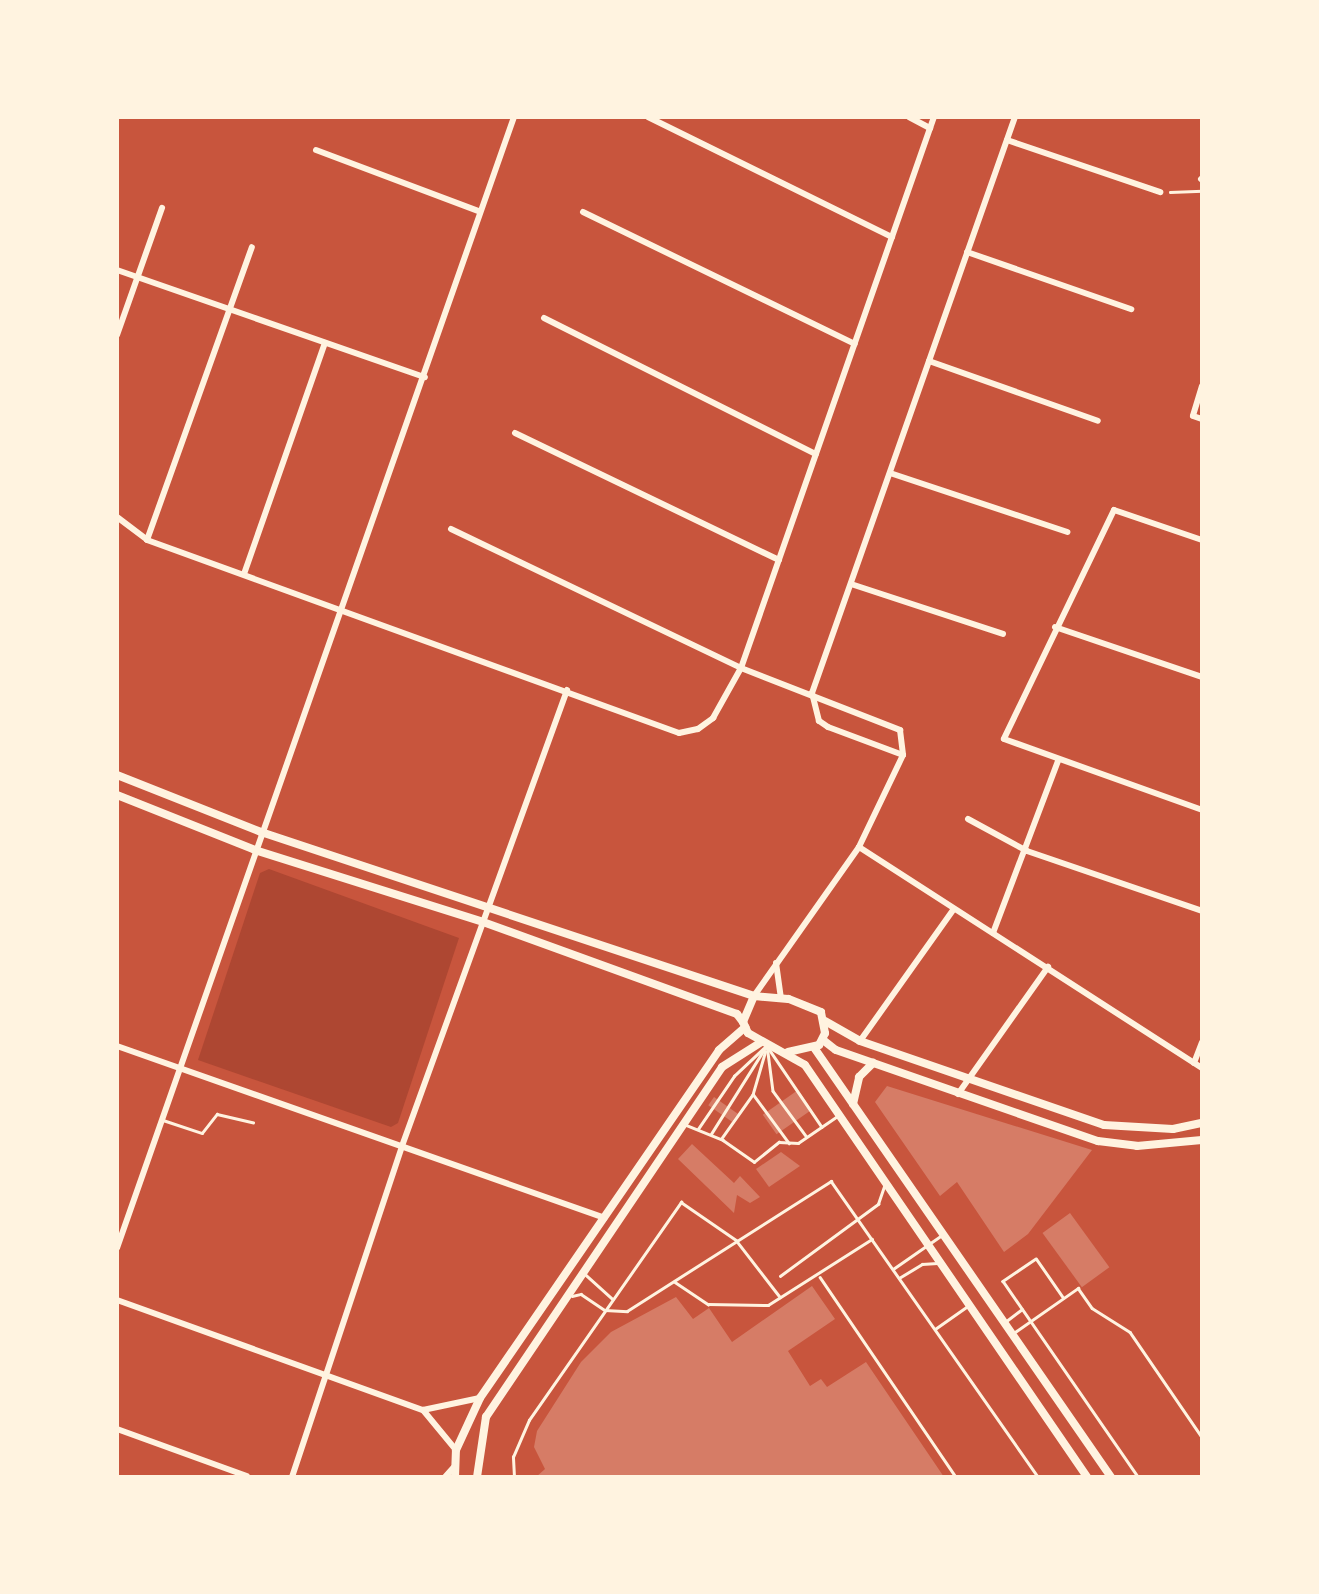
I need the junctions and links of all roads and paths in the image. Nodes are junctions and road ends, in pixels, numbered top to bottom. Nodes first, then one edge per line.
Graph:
1 (514, 117) edge
2 (649, 117) edge
3 (909, 117) edge
4 (934, 117) edge
5 (1015, 117) edge
6 (930, 128) junction
7 (1007, 140) junction
8 (316, 150) dead end
9 (1202, 191) edge
10 (1160, 192) joint
11 (162, 208) dead end
12 (478, 211) junction
13 (583, 212) dead end
14 (892, 236) junction
15 (252, 247) dead end
16 (967, 252) junction
17 (117, 270) edge
18 (138, 276) junction
19 (1131, 309) dead end
20 (233, 310) junction
21 (544, 318) dead end
22 (117, 335) edge
23 (325, 343) junction
24 (855, 344) junction
25 (929, 360) junction
26 (425, 377) junction
27 (1202, 386) edge
28 (1202, 419) edge
29 (1098, 421) dead end
30 (515, 433) dead end
31 (816, 454) junction
32 (890, 473) junction
33 (117, 517) edge
34 (451, 529) dead end
35 (1068, 533) dead end
36 (147, 540) junction
37 (1202, 540) edge
38 (779, 560) junction
39 (244, 575) junction
40 (850, 584) junction
41 (344, 607) junction
42 (1055, 627) junction
43 (1003, 634) dead end
44 (741, 668) junction
45 (1202, 677) edge
46 (567, 690) junction
47 (812, 693) junction
48 (903, 755) junction
49 (1058, 761) junction
50 (117, 775) edge
51 (117, 795) edge
52 (1202, 810) edge
53 (968, 819) dead end
54 (261, 832) junction
55 (859, 847) junction
56 (255, 850) junction
57 (1027, 851) junction
58 (488, 910) junction
59 (953, 910) junction
60 (1202, 911) edge
61 (484, 922) junction
62 (993, 933) junction
63 (776, 961) junction
64 (1048, 967) junction
65 (754, 996) junction
66 (781, 997) junction
67 (825, 1021) junction
68 (744, 1024) junction
69 (823, 1040) junction
70 (860, 1041) junction
71 (1202, 1042) edge
72 (764, 1044) junction
73 (117, 1046) edge
74 (815, 1049) junction
75 (788, 1052) junction
76 (873, 1063) junction
77 (1194, 1063) junction
78 (1202, 1068) edge
79 (181, 1069) junction
80 (968, 1080) junction
81 (753, 1094) junction
82 (958, 1094) junction
83 (853, 1104) junction
84 (674, 1114) junction
85 (839, 1115) junction
86 (163, 1119) junction
87 (253, 1122) dead end
88 (1202, 1123) edge
89 (686, 1125) junction
90 (822, 1127) junction
91 (698, 1130) junction
92 (710, 1135) junction
93 (807, 1137) junction
94 (721, 1139) junction
95 (1202, 1140) edge
96 (789, 1143) junction
97 (402, 1146) junction
98 (885, 1183) junction
99 (605, 1217) junction
100 (858, 1219) junction
101 (943, 1234) junction
102 (872, 1239) junction
103 (736, 1240) junction
104 (928, 1245) junction
105 (117, 1248) edge
106 (941, 1263) junction
107 (893, 1269) junction
108 (586, 1275) junction
109 (780, 1276) dead end
110 (820, 1277) junction
111 (899, 1278) junction
112 (675, 1282) junction
113 (572, 1296) junction
114 (780, 1297) junction
115 (1063, 1298) junction
116 (613, 1299) junction
117 (117, 1300) edge
118 (970, 1306) junction
119 (1022, 1309) junction
120 (605, 1310) junction
121 (1030, 1321) junction
122 (1004, 1322) junction
123 (935, 1329) junction
124 (1012, 1334) junction
125 (326, 1376) junction
126 (1045, 1381) junction
127 (1029, 1392) junction
128 (480, 1398) junction
129 (423, 1410) junction
130 (117, 1429) edge
131 (1202, 1437) edge
132 (456, 1450) junction
133 (454, 1467) junction
134 (247, 1476) edge
135 (292, 1477) edge
136 (445, 1477) edge
137 (455, 1477) edge
138 (477, 1477) edge
139 (513, 1477) edge
140 (956, 1477) edge
141 (1038, 1477) edge
142 (1087, 1477) edge
143 (1111, 1477) edge
144 (1138, 1477) edge

1 - 12 street
2 - 14 street
3 - 6 street
4 - 6 street
5 - 7 street
6 - 14 street
7 - 10 street
7 - 16 street
8 - 12 street
9 - 10 path
11 - 18 street
12 - 26 street
13 - 24 street
14 - 24 street
15 - 20 street
16 - 19 street
16 - 25 street
17 - 18 street
18 - 20 street
18 - 22 street
20 - 23 street
20 - 36 street
21 - 31 street
23 - 26 street
23 - 39 street
24 - 31 street
25 - 29 street
25 - 32 street
26 - 41 street
27 - 28 street
30 - 38 street
31 - 38 street
32 - 35 street
32 - 40 street
33 - 36 street
34 - 44 street
36 - 39 street
37 - 42 street
38 - 44 street
39 - 41 street
40 - 43 street
40 - 47 street
41 - 46 street
41 - 54 street
42 - 45 street
42 - 49 street
44 - 46 street
44 - 47 street
46 - 58 street
47 - 48 street
47 - 48 street
48 - 55 street
49 - 52 street
49 - 57 street
50 - 54 street
51 - 56 street
53 - 57 street
54 - 56 street
54 - 58 street
55 - 59 street
55 - 63 street
56 - 61 street
56 - 79 street
57 - 60 street
57 - 62 street
58 - 61 street
58 - 65 street
59 - 62 street
59 - 70 street
61 - 68 street
61 - 97 street
62 - 64 street
63 - 65 street
63 - 66 street
64 - 77 street
64 - 80 street
65 - 66 street
65 - 68 street
66 - 67 street
67 - 69 street
67 - 70 street
68 - 72 street
68 - 84 street
69 - 74 street
69 - 76 street
70 - 80 street
71 - 77 street
72 - 75 street
72 - 81 lane
72 - 89 street
72 - 90 lane
72 - 91 lane
72 - 92 lane
72 - 93 lane
73 - 79 street
74 - 75 street
74 - 83 street
75 - 85 street
76 - 82 street
76 - 83 street
77 - 78 street
79 - 86 street
79 - 97 street
80 - 82 street
80 - 88 street
81 - 94 lane
81 - 96 lane
82 - 95 street
83 - 101 street
84 - 89 street
84 - 99 street
85 - 90 lane
85 - 98 street
86 - 87 lane
86 - 105 street
89 - 91 lane
89 - 108 street
90 - 93 lane
91 - 92 lane
92 - 94 lane
93 - 96 lane
94 - 96 lane
97 - 99 street
97 - 125 street
98 - 100 lane
98 - 104 street
99 - 128 street
100 - 102 lane
100 - 103 lane
100 - 109 lane
101 - 104 lane
101 - 122 street
102 - 107 lane
102 - 110 lane
103 - 112 lane
103 - 114 lane
103 - 116 lane
104 - 106 street
104 - 107 lane
106 - 111 lane
106 - 118 street
107 - 111 lane
108 - 113 street
108 - 116 lane
110 - 114 lane
110 - 140 lane
111 - 123 lane
112 - 114 lane
112 - 120 lane
113 - 120 lane
113 - 138 street
115 - 119 lane
115 - 121 lane
115 - 131 lane
116 - 120 lane
117 - 125 street
118 - 123 lane
118 - 127 street
119 - 121 lane
119 - 122 lane
120 - 139 lane
121 - 124 lane
121 - 144 lane
122 - 124 street
123 - 141 lane
124 - 126 street
125 - 129 street
125 - 135 street
126 - 127 street
126 - 143 street
127 - 142 street
128 - 129 street
128 - 132 street
129 - 132 street
130 - 134 street
132 - 133 street
133 - 136 street
133 - 137 street

